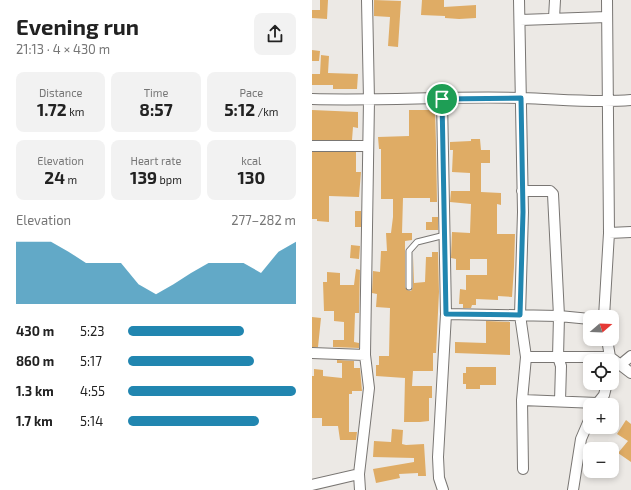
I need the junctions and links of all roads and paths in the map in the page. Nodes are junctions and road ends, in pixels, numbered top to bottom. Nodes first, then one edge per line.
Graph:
1 (367, 0) edge
2 (519, 0) edge
3 (554, 0) edge
4 (607, 0) edge
5 (607, 17) junction
6 (554, 18) junction
7 (520, 20) junction
8 (521, 98) junction
9 (312, 99) edge
10 (442, 99) junction
11 (369, 100) junction
12 (631, 100) edge
13 (608, 102) junction
14 (312, 146) edge
15 (368, 146) junction
16 (522, 191) junction
17 (631, 232) edge
18 (609, 233) junction
19 (445, 235) junction
20 (409, 287) dead end
21 (604, 310) edge
22 (446, 314) junction
23 (520, 315) junction
24 (559, 316) junction
25 (583, 318) edge
26 (312, 353) edge
27 (365, 355) junction
28 (631, 356) edge
29 (526, 357) junction
30 (558, 357) junction
31 (583, 358) edge
32 (620, 364) joint
33 (631, 373) edge
34 (522, 400) junction
35 (560, 401) junction
36 (583, 403) edge
37 (583, 434) edge
38 (523, 469) dead end
39 (359, 474) junction
40 (312, 485) edge
41 (360, 490) edge
42 (443, 490) edge
43 (573, 490) edge

1 - 11 street
2 - 7 street
3 - 6 street
4 - 5 street
5 - 6 street
5 - 13 street
6 - 7 street
7 - 8 street
8 - 10 street
8 - 13 street
8 - 16 street
9 - 11 street
10 - 11 street
10 - 19 street
11 - 15 street
12 - 13 street
13 - 18 street
14 - 15 street
15 - 27 street
16 - 23 street
16 - 24 street
17 - 18 street
18 - 21 street
19 - 20 lane
19 - 22 street
22 - 23 street
22 - 42 street
23 - 24 street
23 - 29 street
24 - 25 street
24 - 30 street
26 - 27 street
27 - 39 street
28 - 32 street
29 - 30 street
29 - 34 street
30 - 31 street
30 - 35 street
32 - 33 street
34 - 35 street
34 - 38 street
35 - 36 street
37 - 43 street
39 - 40 street
39 - 41 street

